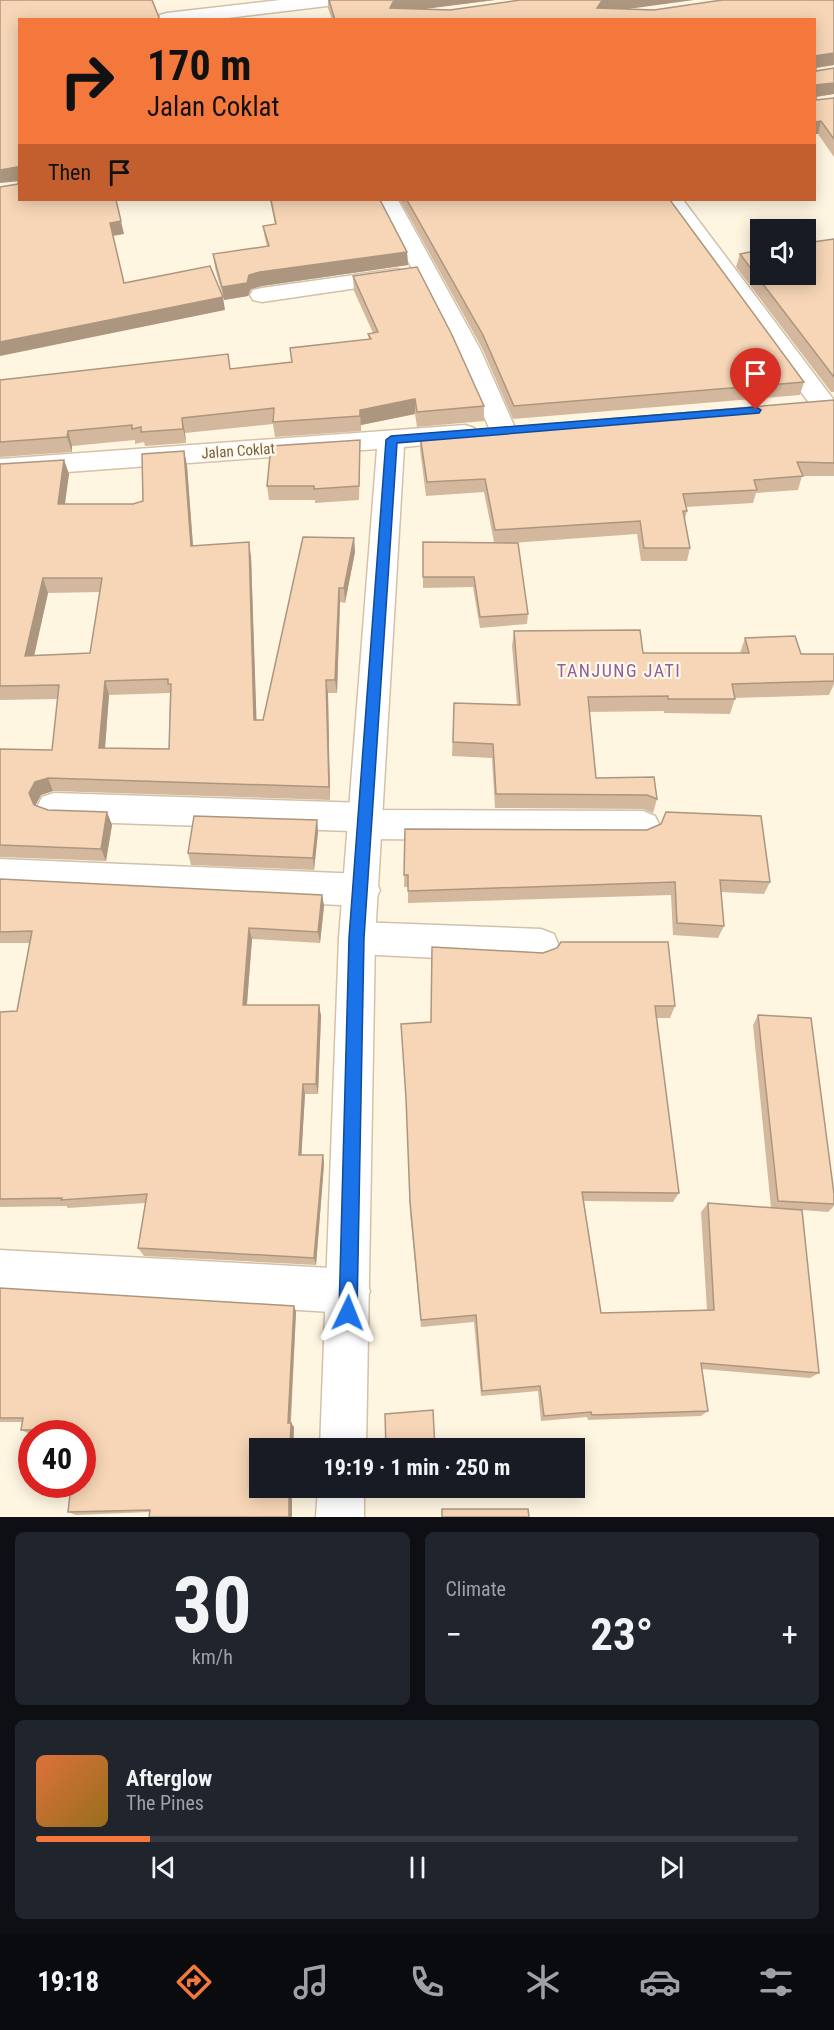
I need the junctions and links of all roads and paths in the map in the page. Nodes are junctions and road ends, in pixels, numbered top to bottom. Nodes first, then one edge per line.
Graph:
1 (160, 0) edge
2 (327, 0) edge
3 (167, 18) edge
4 (175, 18) edge
5 (388, 201) edge
6 (673, 201) edge
7 (427, 272) junction
8 (262, 295) dead end
9 (820, 405) edge
10 (391, 440) junction
11 (0, 468) edge
12 (54, 807) dead end
13 (365, 820) junction
14 (643, 826) dead end
15 (0, 874) edge
16 (362, 890) junction
17 (357, 938) junction
18 (541, 946) dead end
19 (0, 1271) edge
20 (348, 1291) junction
21 (343, 1438) edge
22 (341, 1498) edge
23 (340, 1517) edge

1 - 3 street
2 - 4 street
5 - 7 street
6 - 9 street
7 - 8 street
7 - 10 street, Jalan Coklat
10 - 11 street, Jalan Coklat
10 - 13 street
12 - 13 street
13 - 14 street
13 - 16 street
15 - 16 street
16 - 17 street
17 - 18 street
17 - 20 street
19 - 20 street
20 - 21 street
22 - 23 street

